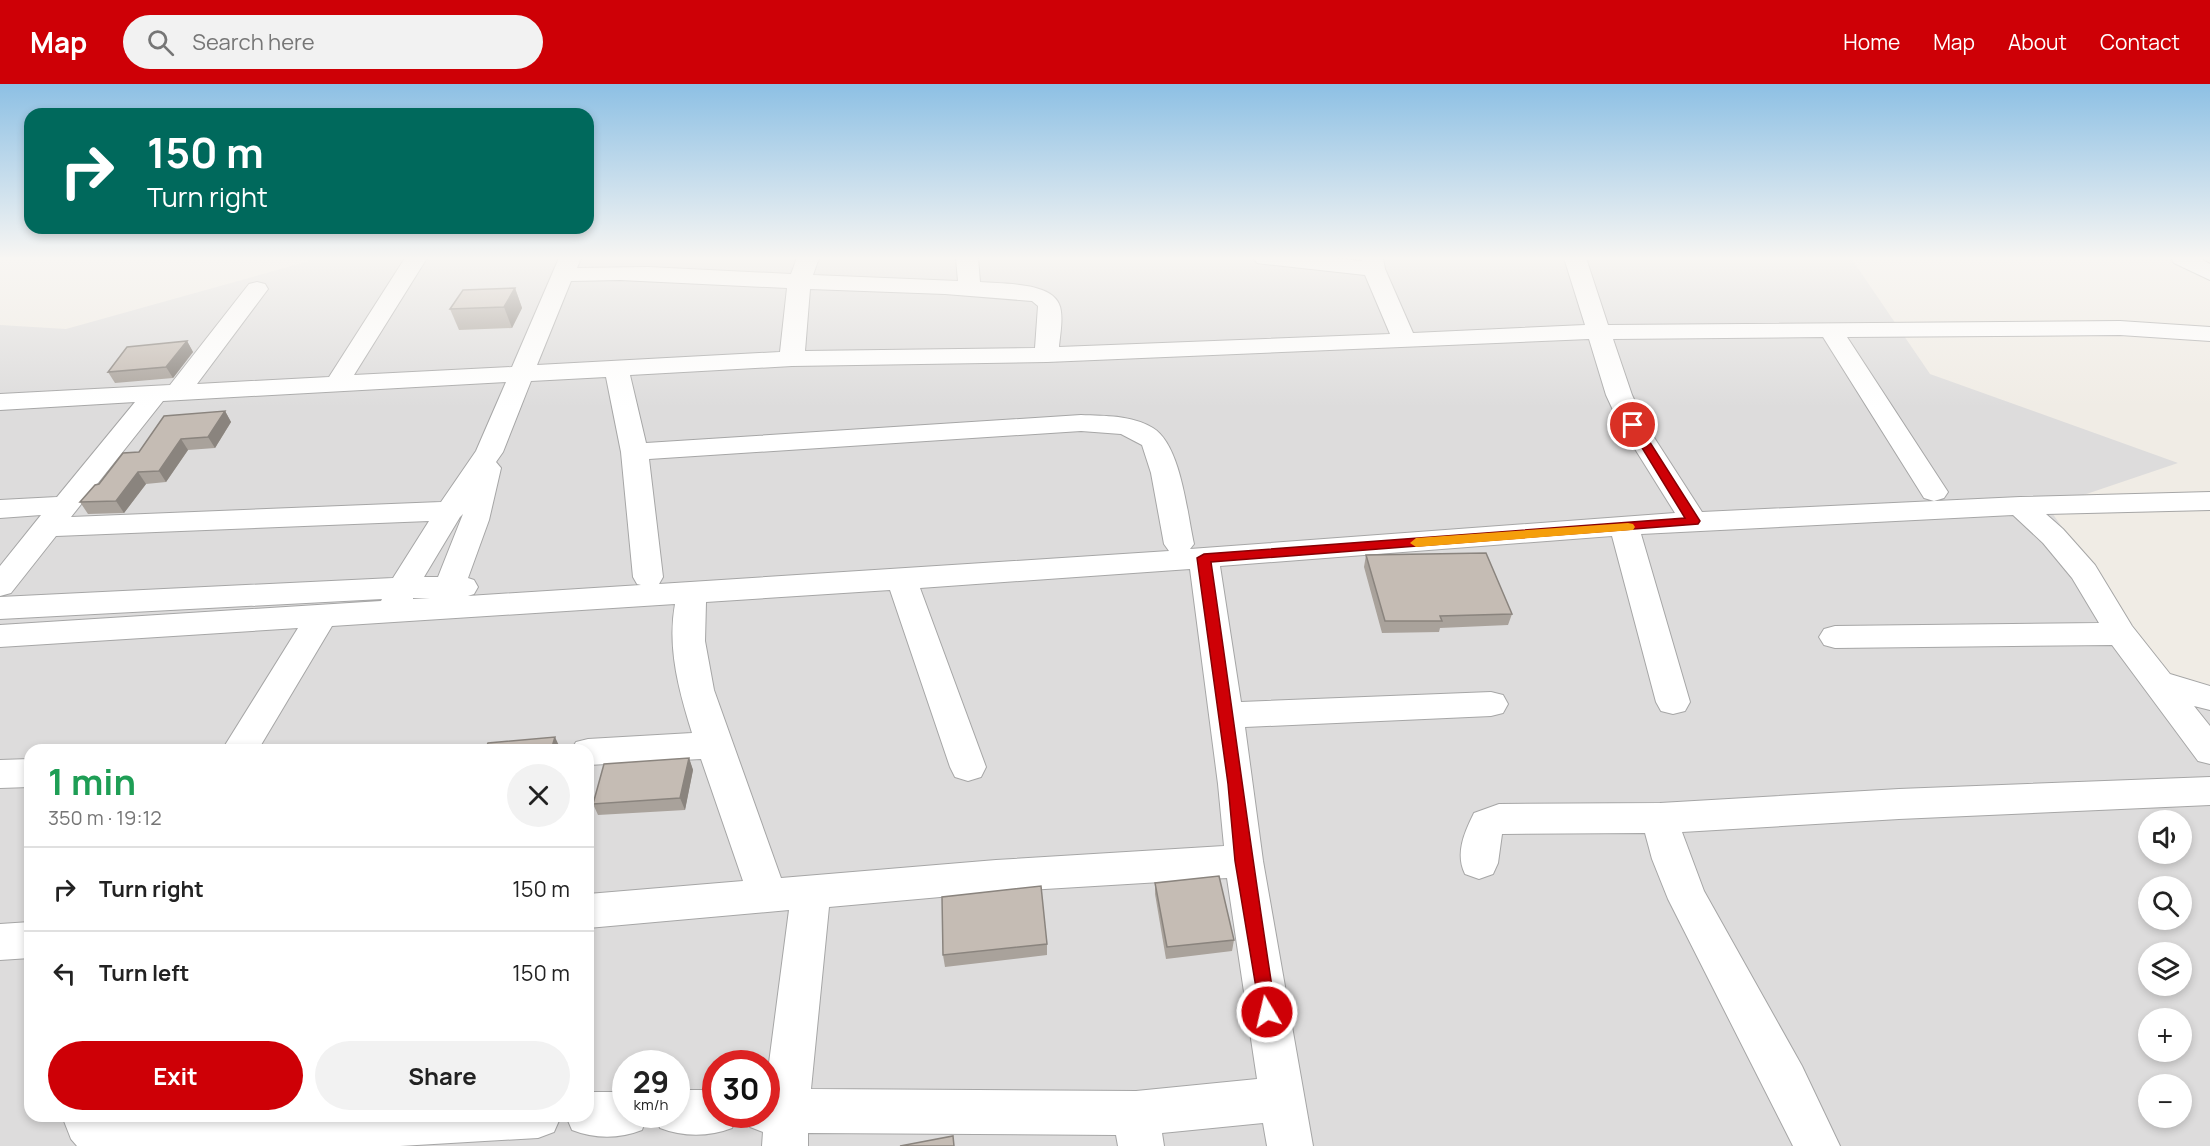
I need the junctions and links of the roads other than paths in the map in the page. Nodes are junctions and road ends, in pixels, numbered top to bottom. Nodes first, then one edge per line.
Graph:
1 (241, 308) edge
2 (385, 308) edge
3 (549, 308) edge
4 (796, 308) edge
5 (1049, 308) edge
6 (1391, 308) edge
7 (1590, 308) edge
8 (1830, 330) junction
9 (1598, 332) junction
10 (2210, 334) edge
11 (1405, 341) junction
12 (1047, 355) junction
13 (792, 359) junction
14 (616, 367) junction
15 (523, 374) junction
16 (337, 383) junction
17 (165, 394) junction
18 (0, 402) edge
19 (489, 452) junction
20 (635, 452) junction
21 (2210, 485) edge
22 (1934, 492) junction
23 (2210, 501) edge
24 (2020, 506) junction
25 (0, 509) edge
26 (450, 511) junction
27 (1688, 513) junction
28 (57, 516) junction
29 (1624, 527) junction
30 (1192, 551) junction
31 (648, 577) junction
32 (902, 580) junction
33 (0, 586) edge
34 (692, 594) junction
35 (446, 598) junction
36 (397, 599) junction
37 (0, 608) edge
38 (321, 617) junction
39 (2121, 634) junction
40 (0, 636) edge
41 (1835, 638) dead end
42 (2160, 683) junction
43 (2210, 698) edge
44 (1673, 702) dead end
45 (1491, 704) dead end
46 (1226, 715) junction
47 (244, 744) edge
48 (714, 745) junction
49 (2210, 751) edge
50 (594, 752) edge
51 (968, 767) dead end
52 (24, 773) edge
53 (0, 774) edge
54 (2210, 791) edge
55 (1660, 818) junction
56 (1244, 861) junction
57 (1479, 863) dead end
58 (811, 893) junction
59 (768, 896) junction
60 (594, 910) edge
61 (24, 940) edge
62 (0, 942) edge
63 (1281, 1099) junction
64 (594, 1114) edge
65 (612, 1114) edge
66 (780, 1115) edge
67 (86, 1122) edge
68 (428, 1122) edge
69 (780, 1122) edge
70 (1138, 1129) edge
71 (1290, 1146) edge
72 (1817, 1146) edge

1 - 17 street
2 - 16 street
3 - 15 street
4 - 13 street
5 - 12 street
6 - 11 street
7 - 9 street
8 - 9 street
8 - 10 street
8 - 22 street
9 - 11 street
9 - 27 street
11 - 12 street
12 - 13 street
13 - 14 street
14 - 15 street
14 - 20 street
15 - 16 street
15 - 19 street
16 - 17 street
17 - 18 street
17 - 28 street
19 - 26 street
19 - 35 street
20 - 30 street
20 - 31 street
21 - 22 street
22 - 27 street
23 - 24 street
24 - 27 street
24 - 39 street
25 - 28 street
26 - 28 street
26 - 36 street
27 - 29 street
27 - 30 street
28 - 33 street
29 - 30 street
29 - 44 street
30 - 31 street
30 - 32 street
30 - 46 street
31 - 35 street
32 - 34 street
32 - 51 street
34 - 35 street
34 - 48 street
35 - 36 street
36 - 37 street
36 - 38 street
38 - 40 street
38 - 47 street
39 - 41 street
39 - 42 street
42 - 43 street
42 - 49 street
45 - 46 street
46 - 56 street
48 - 50 street
48 - 59 street
52 - 53 street
54 - 55 street
55 - 57 street
55 - 72 street
56 - 58 street
56 - 63 street
58 - 59 street
58 - 66 street
59 - 60 street
61 - 62 street
63 - 70 street
63 - 71 street
64 - 65 street
67 - 68 street
69 - 70 street

